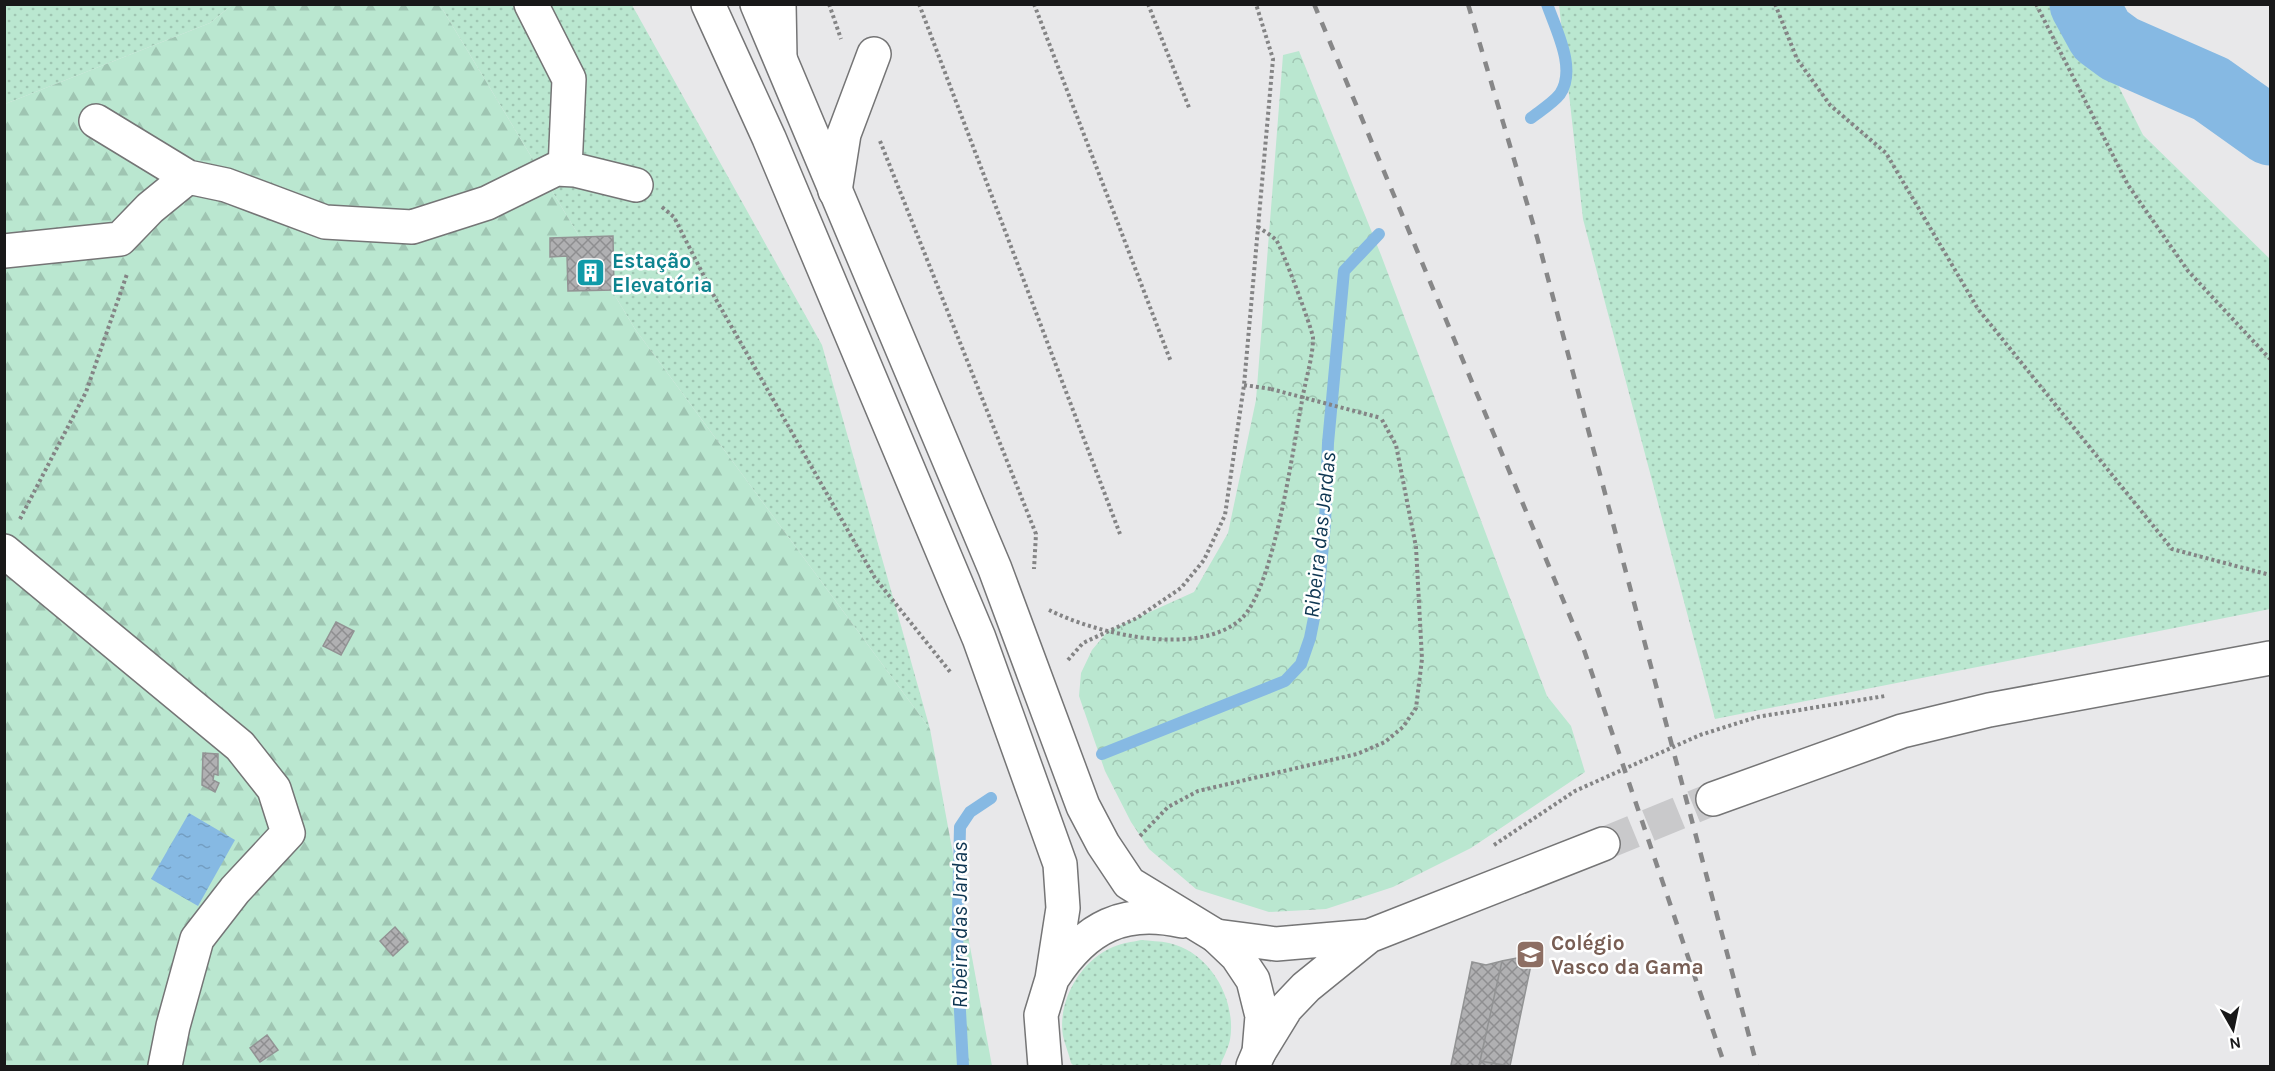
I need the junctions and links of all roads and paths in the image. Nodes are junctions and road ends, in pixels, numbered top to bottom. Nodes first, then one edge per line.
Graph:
1 (531, 4) edge
2 (708, 4) edge
3 (757, 4) edge
4 (779, 4) edge
5 (829, 4) edge
6 (919, 4) edge
7 (1034, 4) edge
8 (1148, 4) edge
9 (1256, 4) edge
10 (1775, 4) edge
11 (2036, 4) edge
12 (874, 54) dead end
13 (780, 59) junction
14 (860, 90) junction
15 (1190, 110) dead end
16 (96, 121) dead end
17 (565, 170) junction
18 (188, 177) junction
19 (636, 185) joint
20 (835, 191) junction
21 (1258, 227) junction
22 (4, 251) edge
23 (131, 262) dead end
24 (2271, 359) edge
25 (1171, 362) dead end
26 (1244, 385) junction
27 (1120, 534) dead end
28 (10, 540) edge
29 (1034, 573) dead end
30 (2271, 574) edge
31 (1043, 606) dead end
32 (1108, 631) junction
33 (2271, 658) edge
34 (1061, 669) dead end
35 (952, 674) dead end
36 (1893, 694) dead end
37 (1713, 799) tunnel mouth
38 (1137, 839) dead end
39 (1603, 844) tunnel mouth
40 (1489, 849) dead end
41 (1203, 929) junction
42 (1369, 936) junction
43 (1052, 979) junction
44 (1256, 1059) edge
45 (1046, 1062) edge
46 (165, 1066) edge

1 - 17 main road
2 - 43 main road
3 - 13 main road
4 - 13 main road
5 - 14 path
6 - 27 path
7 - 25 path
8 - 15 path
9 - 21 path
10 - 30 path
11 - 24 path
12 - 14 main road
13 - 20 main road
14 - 20 main road
14 - 29 path
16 - 18 main road
17 - 18 main road
17 - 19 main road
18 - 22 main road
19 - 35 path
20 - 41 main road
21 - 26 path
21 - 32 path
23 - 28 path
26 - 32 path
26 - 38 path, bridge
28 - 46 main road
31 - 32 path
32 - 34 path
33 - 37 main road
36 - 40 path
39 - 42 main road
41 - 42 main road
41 - 43 main road
41 - 44 main road
42 - 44 main road
43 - 45 main road

